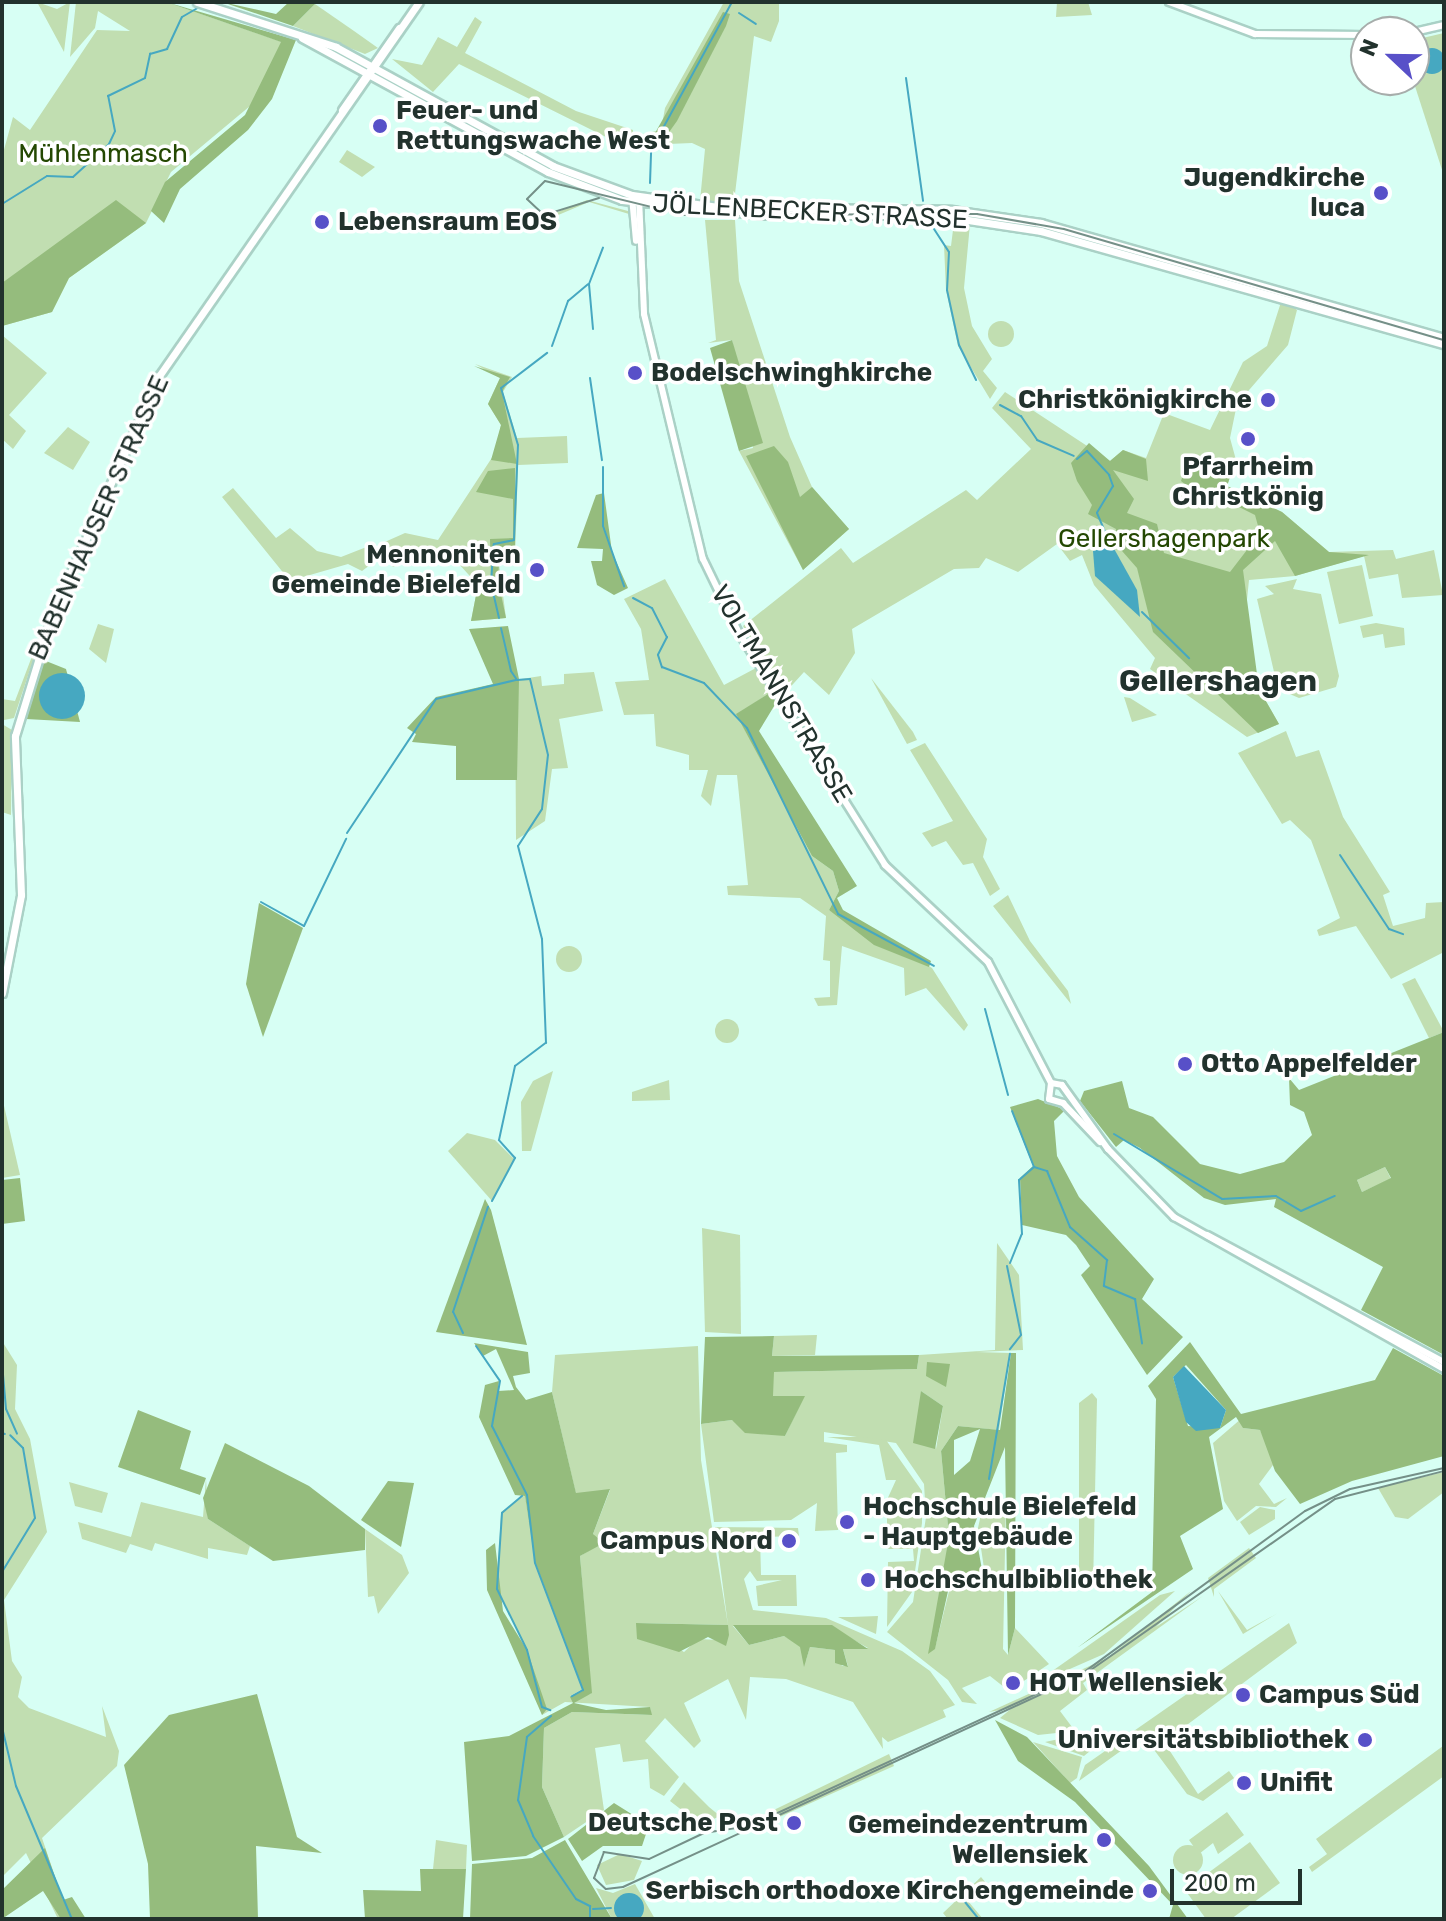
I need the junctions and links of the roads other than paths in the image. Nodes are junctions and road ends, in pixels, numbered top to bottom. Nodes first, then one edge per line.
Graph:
1 (197, 2) edge
2 (419, 2) edge
3 (1169, 2) edge
4 (413, 11) junction
5 (1350, 35) edge
6 (387, 54) junction
7 (373, 68) junction
8 (389, 78) junction
9 (362, 89) junction
10 (341, 114) junction
11 (636, 200) junction
12 (1444, 341) edge
13 (2, 993) edge
14 (1051, 1083) junction
15 (1062, 1098) junction
16 (1203, 1234) junction
17 (1444, 1362) edge
18 (1444, 1369) edge

1 - 7 main road, JÖLLENBECKER STRASSE
2 - 4 main road
3 - 5 street
4 - 6 main road
4 - 7 main road
6 - 7 main road
6 - 8 main road
7 - 8 main road, JÖLLENBECKER STRASSE
7 - 9 main road
7 - 10 main road
8 - 9 main road
8 - 11 main road, JÖLLENBECKER STRASSE
9 - 10 main road
10 - 13 main road, BABENHAUSER STRASSE
11 - 12 main road, JÖLLENBECKER STRASSE
11 - 14 street, VOLTMANNSTRASSE
14 - 15 street
14 - 15 street, VOLTMANNSTRASSE
15 - 16 street
16 - 17 street
16 - 18 street

